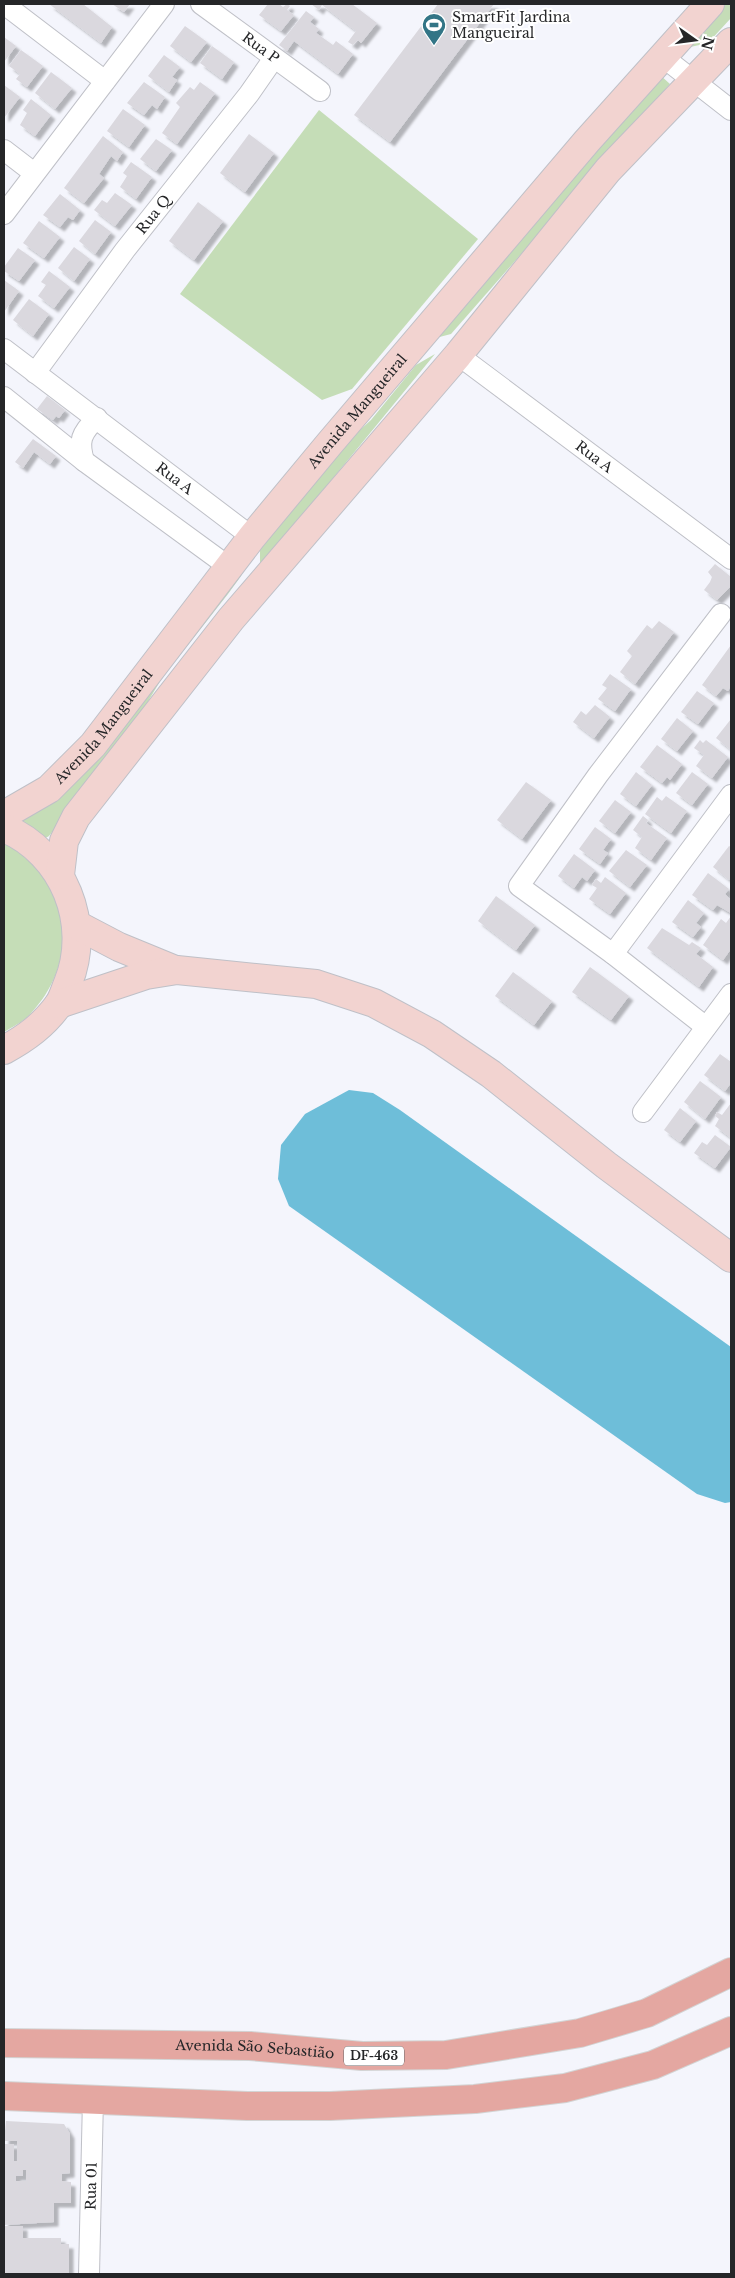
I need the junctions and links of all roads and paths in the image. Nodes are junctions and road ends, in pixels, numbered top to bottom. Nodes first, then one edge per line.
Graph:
1 (4, 4) edge
2 (164, 4) edge
3 (201, 4) edge
4 (710, 4) edge
5 (731, 42) edge
6 (663, 57) junction
7 (274, 58) junction
8 (105, 81) junction
9 (694, 82) junction
10 (320, 91) dead end
11 (731, 110) edge
12 (586, 141) junction
13 (4, 150) edge
14 (608, 170) junction
15 (34, 173) junction
16 (4, 214) edge
17 (410, 348) junction
18 (4, 349) edge
19 (458, 355) junction
20 (35, 373) junction
21 (7, 407) edge
22 (97, 418) junction
23 (84, 461) junction
24 (252, 537) junction
25 (731, 559) edge
26 (229, 567) junction
27 (721, 614) dead end
28 (231, 618) junction
29 (731, 795) edge
30 (4, 814) edge
31 (4, 828) edge
32 (60, 875) junction
33 (77, 925) junction
34 (613, 954) junction
35 (177, 970) junction
36 (731, 994) edge
37 (59, 1004) junction
38 (706, 1027) junction
39 (4, 1050) edge
40 (644, 1112) dead end
41 (731, 1258) edge
42 (731, 1972) edge
43 (731, 2031) edge
44 (4, 2043) edge
45 (4, 2096) edge
46 (92, 2099) junction
47 (89, 2274) edge

1 - 8 street
2 - 8 street
3 - 7 street, Rua P
4 - 6 street, Avenida Mangueiral
5 - 9 street
6 - 9 street
6 - 12 street, Avenida Mangueiral
7 - 10 street, Rua P
7 - 20 street, Rua Q
8 - 15 street
9 - 11 street
9 - 14 street
12 - 14 street
12 - 17 street, Avenida Mangueiral
13 - 15 street
14 - 19 street
15 - 16 street
17 - 19 street
17 - 24 street, Avenida Mangueiral
18 - 20 street, Rua A
19 - 25 street, Rua A
19 - 28 street
20 - 22 street, Rua A
21 - 23 street
22 - 23 street
22 - 24 street, Rua A
23 - 26 street
24 - 26 street, Avenida Mangueiral
24 - 28 street
26 - 30 street, Avenida Mangueiral
27 - 34 street
28 - 32 street
29 - 34 street
31 - 32 street
32 - 33 street
33 - 35 street
33 - 37 street
34 - 38 street
35 - 37 street
35 - 41 street
36 - 38 street
37 - 39 street
38 - 40 street
42 - 44 main road, Avenida São Sebastião / DF-463
43 - 46 main road
45 - 46 main road
46 - 47 street, Rua 01

